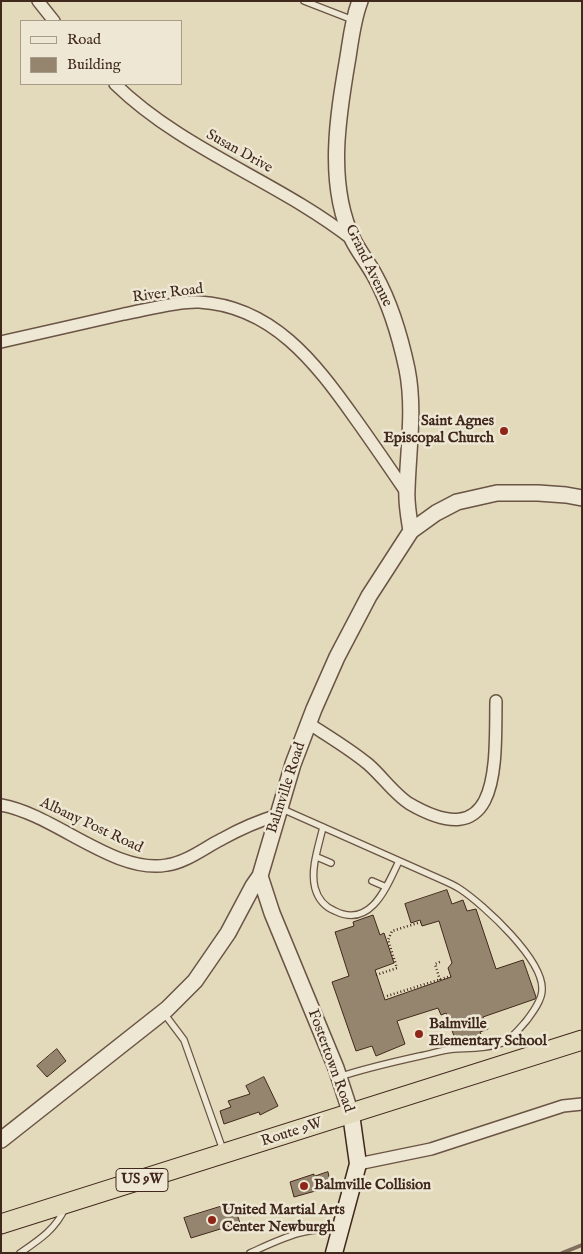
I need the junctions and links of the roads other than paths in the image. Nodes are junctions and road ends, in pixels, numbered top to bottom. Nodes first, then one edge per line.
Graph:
1 (38, 1) edge
2 (304, 1) edge
3 (360, 1) edge
4 (53, 20) edge
5 (355, 20) junction
6 (115, 85) edge
7 (353, 240) junction
8 (1, 342) edge
9 (406, 492) junction
10 (582, 498) edge
11 (411, 532) junction
12 (496, 701) dead end
13 (308, 723) junction
14 (1, 805) edge
15 (279, 811) junction
16 (324, 827) junction
17 (317, 857) junction
18 (399, 861) junction
19 (331, 863) dead end
20 (260, 876) junction
21 (372, 882) dead end
22 (386, 888) junction
23 (163, 1012) junction
24 (582, 1040) edge
25 (339, 1077) junction
26 (582, 1104) edge
27 (351, 1114) junction
28 (1, 1140) edge
29 (224, 1154) junction
30 (358, 1164) junction
31 (67, 1204) junction
32 (1, 1224) edge
33 (339, 1231) junction
34 (20, 1253) edge
35 (250, 1253) edge
36 (334, 1253) edge

1 - 4 street
2 - 5 lane
3 - 5 street, Grand Avenue
5 - 7 street, Grand Avenue
6 - 7 street, Susan Drive
7 - 9 street, Grand Avenue
8 - 9 street, River Road
9 - 11 street, Grand Avenue
10 - 11 street, Balmville Road
11 - 13 street, Balmville Road
12 - 13 street
13 - 15 street, Balmville Road
14 - 15 street, Albany Post Road
15 - 16 lane
15 - 20 street, Balmville Road
16 - 17 lane
16 - 18 lane
17 - 19 lane
17 - 22 lane
18 - 22 lane
18 - 25 lane
20 - 23 street, Balmville Road
20 - 25 street, Fostertown Road
21 - 22 lane
23 - 28 street, Balmville Road
23 - 29 lane
24 - 27 highway, Route 9W / US 9W
25 - 27 street, Fostertown Road
26 - 30 street
27 - 29 highway, Route 9W / US 9W
27 - 30 main road, Fostertown Road
29 - 31 highway, Route 9W / US 9W
30 - 33 main road, Fostertown Road
31 - 32 highway, Route 9W / US 9W
31 - 34 lane
33 - 35 lane
33 - 36 main road, Fostertown Road

